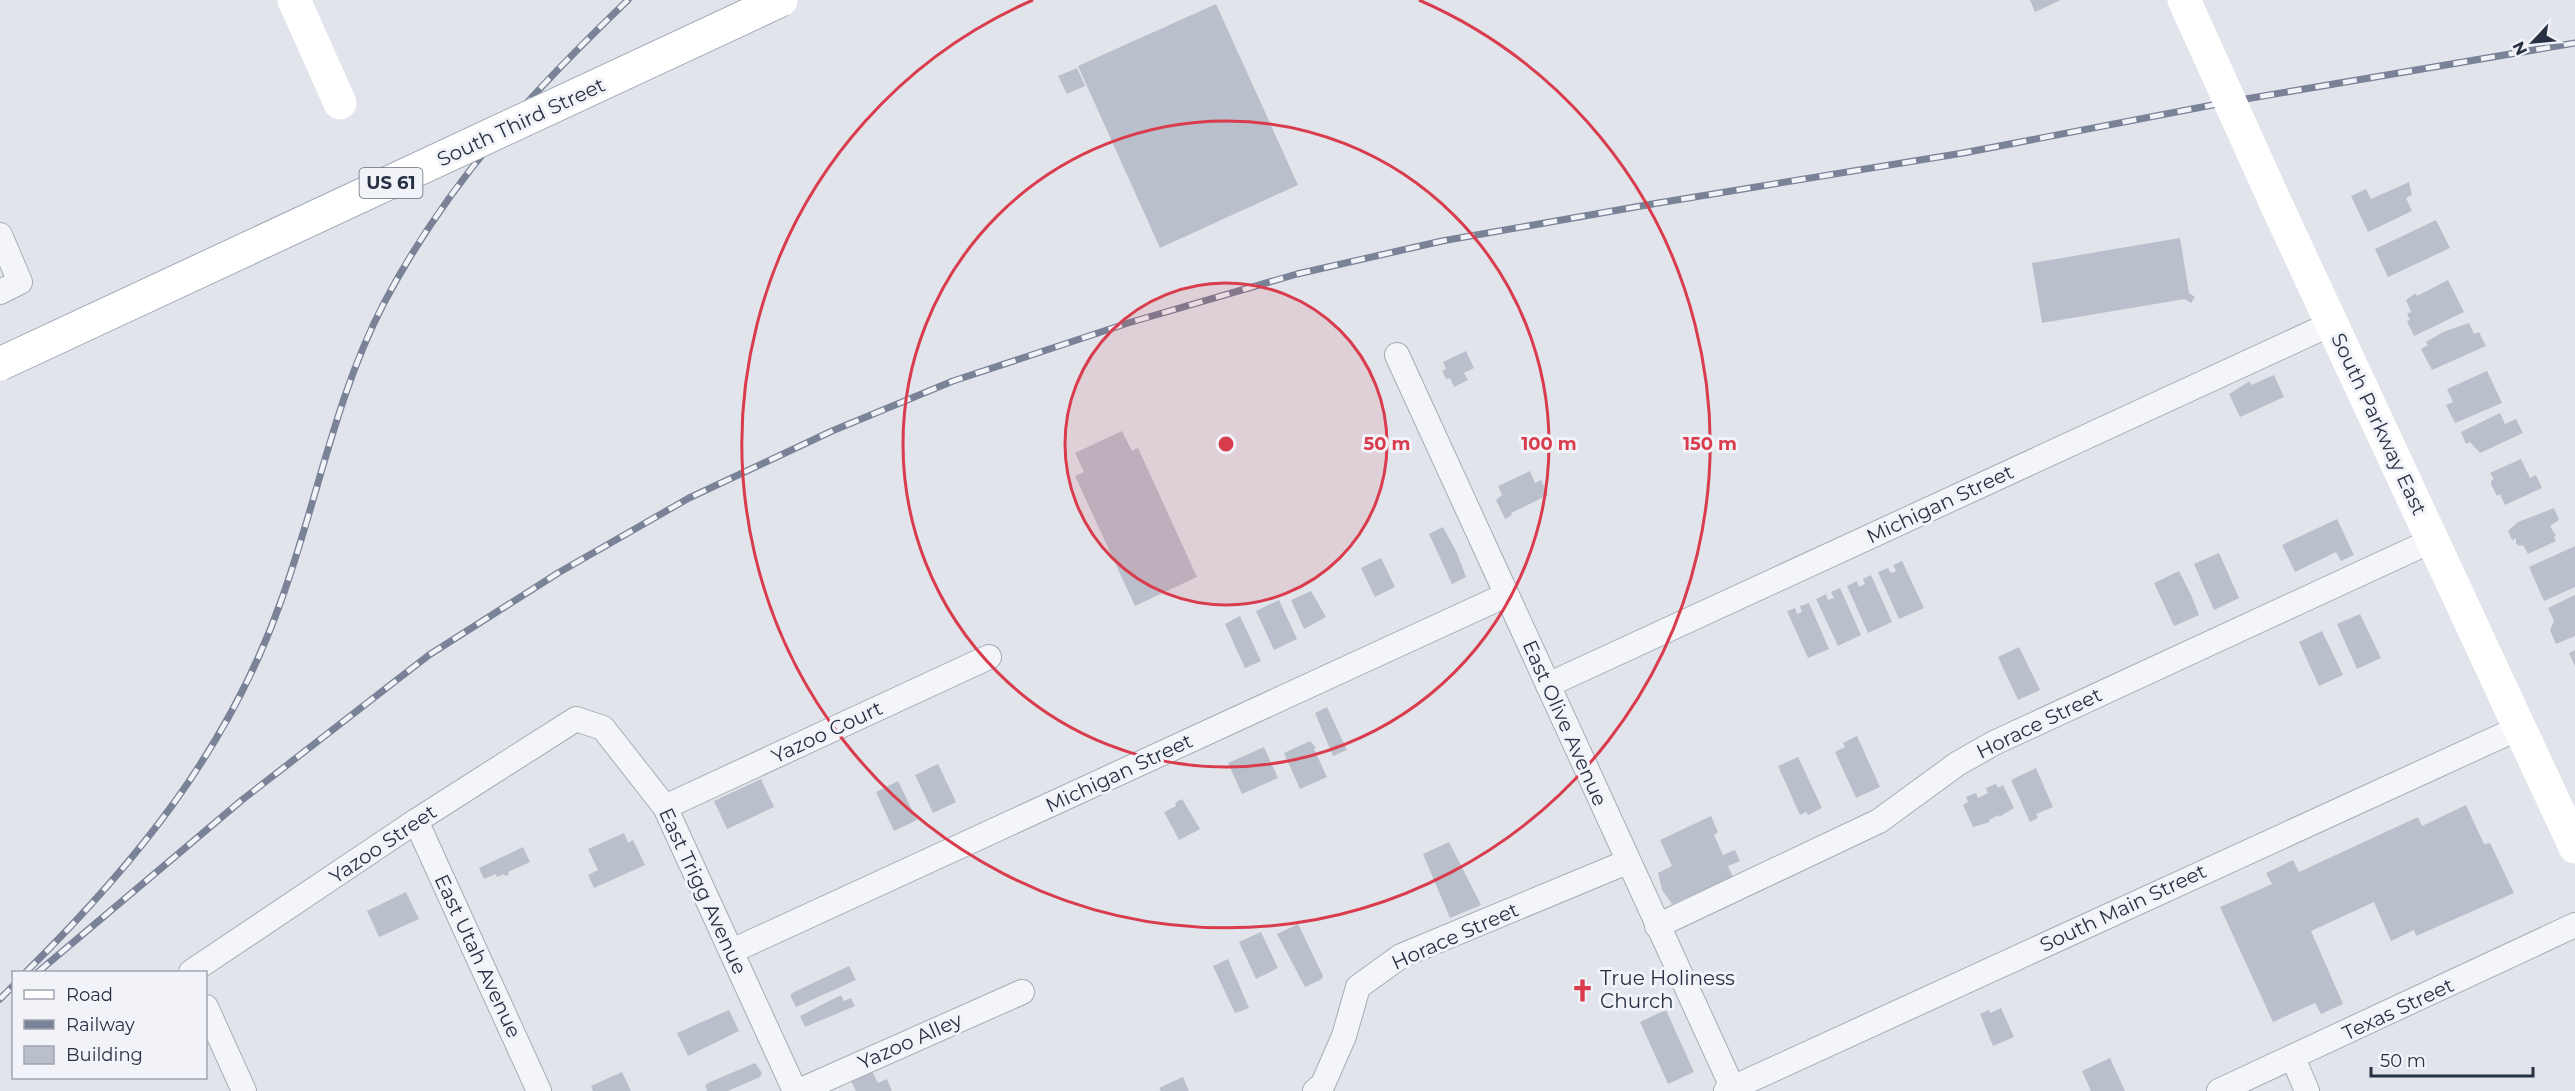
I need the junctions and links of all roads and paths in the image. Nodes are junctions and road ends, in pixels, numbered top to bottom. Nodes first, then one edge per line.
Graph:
1 (294, 0) edge
2 (781, 0) edge
3 (2184, 0) edge
4 (340, 103) dead end
5 (0, 235) edge
6 (0, 292) edge
7 (2333, 323) junction
8 (1397, 355) dead end
9 (0, 364) edge
10 (2433, 540) junction
11 (1506, 595) junction
12 (989, 657) dead end
13 (1548, 685) junction
14 (576, 719) joint
15 (2521, 727) junction
16 (665, 807) junction
17 (416, 821) junction
18 (2575, 847) edge
19 (1628, 862) junction
20 (2575, 925) edge
21 (1657, 926) junction
22 (732, 951) junction
23 (192, 971) edge
24 (1022, 992) dead end
25 (207, 1009) edge
26 (2293, 1058) junction
27 (1731, 1090) edge
28 (244, 1091) edge
29 (539, 1091) edge
30 (797, 1091) edge
31 (1315, 1091) edge
32 (2219, 1091) edge
33 (2307, 1091) edge

1 - 4 main road
2 - 9 main road, South Third Street / US 61, bridge
3 - 7 main road, South Parkway East, bridge
5 - 6 street
7 - 10 main road, South Parkway East
7 - 13 street, Michigan Street
8 - 11 street, East Olive Avenue
10 - 15 main road, South Parkway East
10 - 21 street, Horace Street
11 - 13 street, East Olive Avenue
11 - 22 street, Michigan Street
12 - 16 street, Yazoo Court
13 - 19 street, East Olive Avenue
14 - 16 street, East Trigg Avenue
14 - 17 street, Yazoo Street
15 - 18 main road, South Parkway East
15 - 27 street, South Main Street
16 - 22 street, East Trigg Avenue
17 - 23 street, Yazoo Street
17 - 29 street, East Utah Avenue
19 - 21 street, East Olive Avenue
19 - 31 street, Horace Street
20 - 26 street, Texas Street
21 - 27 street, East Olive Avenue
22 - 30 street, East Trigg Avenue
24 - 30 street, Yazoo Alley
25 - 28 street
26 - 32 street, Texas Street
26 - 33 street

